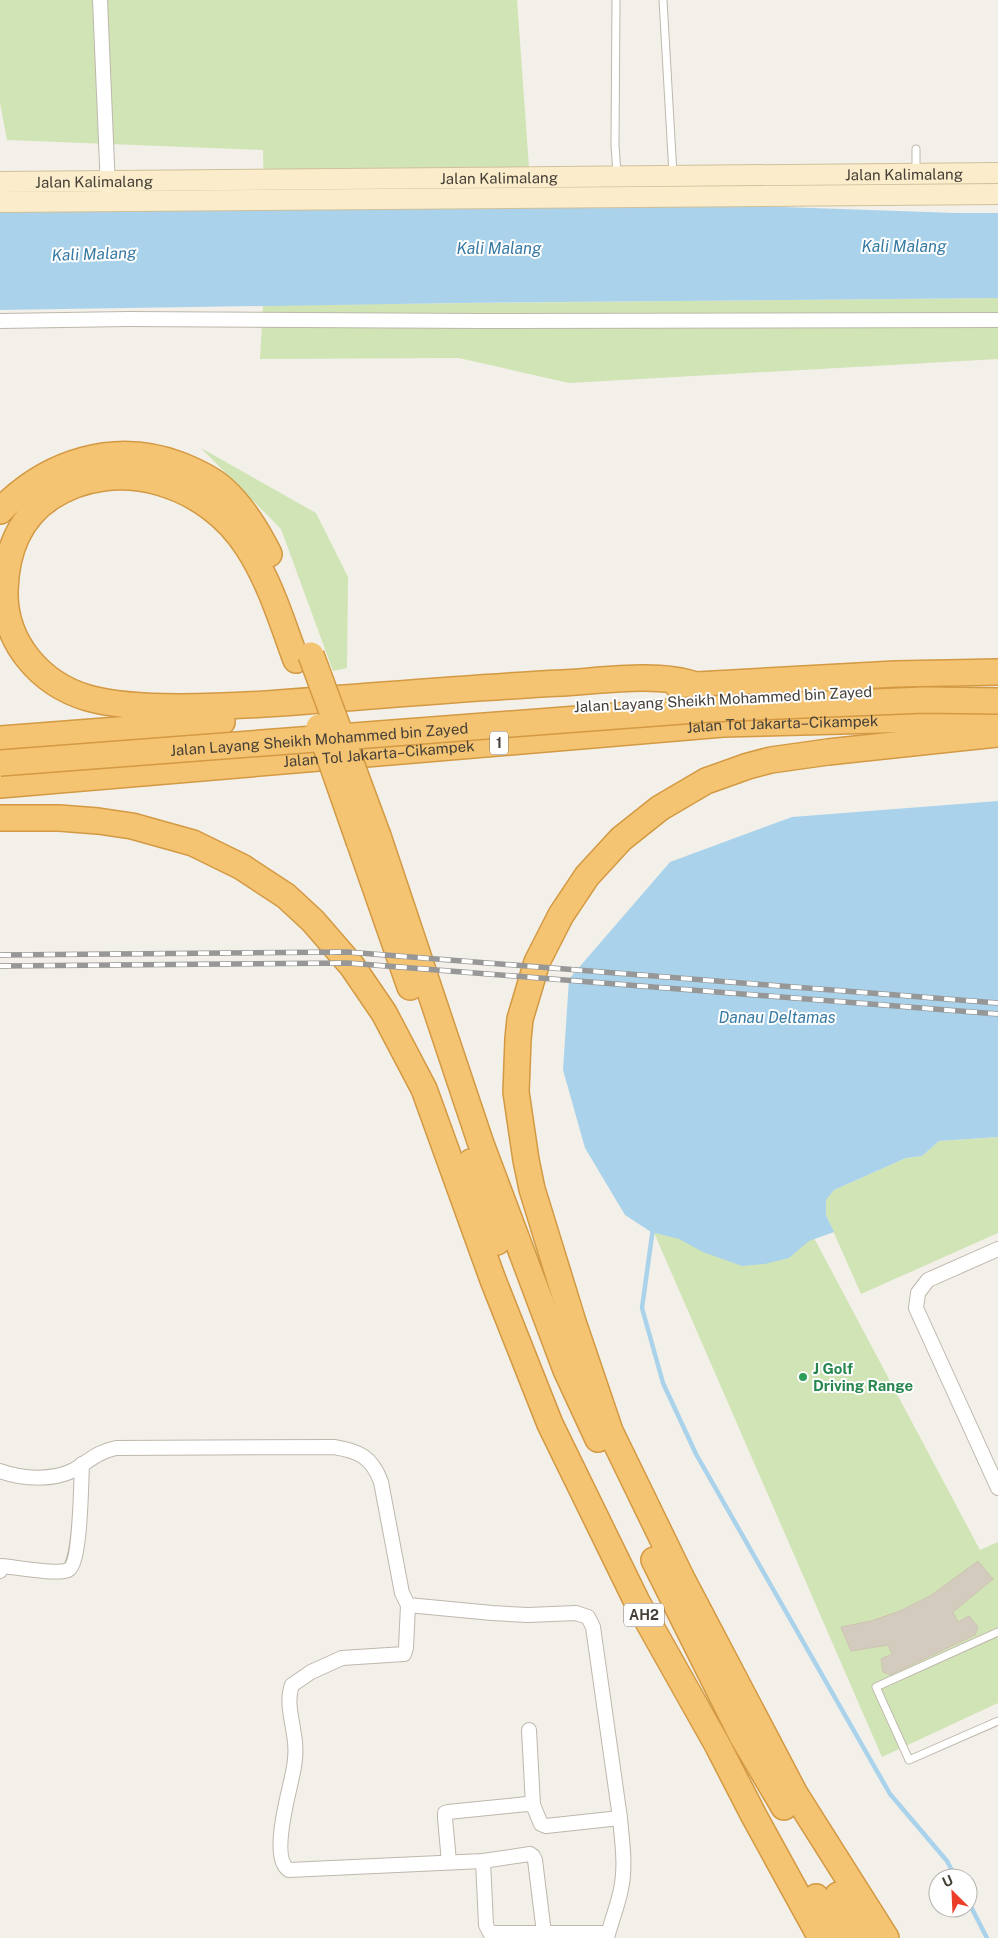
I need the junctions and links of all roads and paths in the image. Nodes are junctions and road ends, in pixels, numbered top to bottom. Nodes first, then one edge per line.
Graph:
1 (100, 0) edge
2 (616, 0) edge
3 (663, 0) edge
4 (916, 149) dead end
5 (998, 173) edge
6 (108, 181) junction
7 (0, 182) edge
8 (917, 184) junction
9 (674, 186) junction
10 (618, 187) junction
11 (998, 194) edge
12 (109, 201) junction
13 (0, 202) edge
14 (998, 320) edge
15 (0, 321) edge
16 (0, 511) edge
17 (303, 657) junction
18 (998, 672) edge
19 (695, 685) junction
20 (998, 689) edge
21 (998, 700) edge
22 (998, 717) edge
23 (998, 734) edge
24 (0, 739) edge
25 (0, 750) edge
26 (0, 763) edge
27 (0, 785) edge
28 (0, 818) edge
29 (368, 838) junction
30 (998, 1249) edge
31 (500, 1276) junction
32 (82, 1464) junction
33 (0, 1471) edge
34 (998, 1488) edge
35 (0, 1571) edge
36 (408, 1605) junction
37 (998, 1632) edge
38 (998, 1721) edge
39 (529, 1730) dead end
40 (533, 1805) junction
41 (620, 1818) junction
42 (483, 1861) junction
43 (449, 1862) junction
44 (544, 1934) junction
45 (607, 1936) edge
46 (821, 1938) edge
47 (842, 1938) edge
48 (865, 1938) edge
49 (886, 1938) edge

1 - 6 street
2 - 10 lane
3 - 9 lane
4 - 8 lane
5 - 8 main road, Jalan Kalimalang
6 - 7 main road, Jalan Kalimalang
6 - 10 main road, Jalan Kalimalang
6 - 12 street
8 - 9 main road, Jalan Kalimalang
8 - 11 main road, Jalan Kalimalang
9 - 10 main road, Jalan Kalimalang
10 - 12 main road, Jalan Kalimalang
12 - 13 main road, Jalan Kalimalang
14 - 15 street
16 - 17 highway
17 - 19 highway
17 - 29 highway, bridge
18 - 19 highway
19 - 24 highway
20 - 25 highway, Jalan Layang Sheikh Mohammed bin Zayed / 1, bridge
21 - 26 highway, Jalan Layang Sheikh Mohammed bin Zayed / 1, bridge
22 - 27 highway, Jalan Tol Jakarta–Cikampek / 1
23 - 49 highway
28 - 31 highway
29 - 31 highway
29 - 48 highway, AH2
30 - 34 street
31 - 46 highway, AH2
31 - 47 highway, AH2
32 - 33 street
32 - 35 street
32 - 36 street
36 - 41 street
36 - 43 street
37 - 38 lane
39 - 40 street
40 - 41 street
40 - 43 street
41 - 45 street
42 - 43 street
42 - 44 street
42 - 44 street
44 - 45 street

